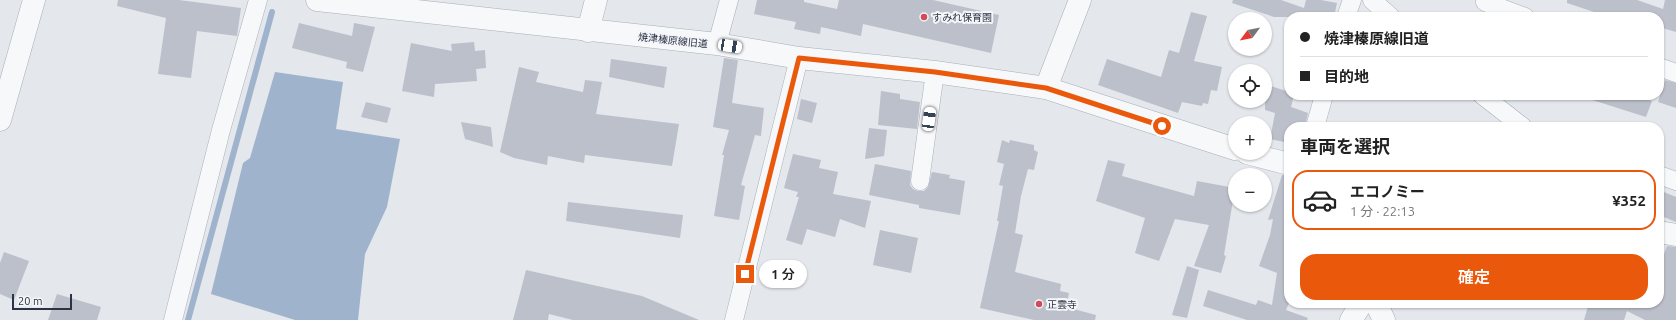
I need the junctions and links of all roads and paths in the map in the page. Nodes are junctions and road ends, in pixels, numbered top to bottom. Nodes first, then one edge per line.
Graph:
1 (34, 0) edge
2 (258, 0) edge
3 (317, 0) edge
4 (596, 0) edge
5 (729, 0) edge
6 (1080, 0) edge
7 (1352, 0) edge
8 (1372, 0) edge
9 (1486, 0) edge
10 (1348, 12) edge
11 (1385, 12) edge
12 (1512, 12) edge
13 (588, 31) junction
14 (717, 44) junction
15 (799, 58) junction
16 (1664, 68) edge
17 (935, 72) junction
18 (1676, 73) edge
19 (1046, 88) junction
20 (1323, 100) edge
21 (1486, 100) edge
22 (1499, 119) edge
23 (0, 120) edge
24 (1316, 122) edge
25 (1228, 147) edge
26 (1272, 160) edge
27 (1284, 163) edge
28 (1664, 177) edge
29 (920, 181) dead end
30 (1676, 181) edge
31 (1664, 233) edge
32 (1676, 235) edge
33 (1359, 308) edge
34 (1378, 308) edge
35 (173, 320) edge
36 (734, 320) edge
37 (1351, 320) edge
38 (1384, 320) edge

1 - 23 street
2 - 35 street
3 - 13 street, 焼津榛原線旧道
4 - 13 street
5 - 14 street
6 - 19 street
7 - 10 street
8 - 11 street
9 - 12 street
13 - 14 street, 焼津榛原線旧道
14 - 15 street, 焼津榛原線旧道
15 - 17 street, 焼津榛原線旧道
15 - 36 street
16 - 18 street
17 - 19 street, 焼津榛原線旧道
17 - 29 street
19 - 25 street, 焼津榛原線旧道
20 - 24 street
21 - 22 street
26 - 27 street
28 - 30 street
31 - 32 street
33 - 37 street
34 - 38 street

